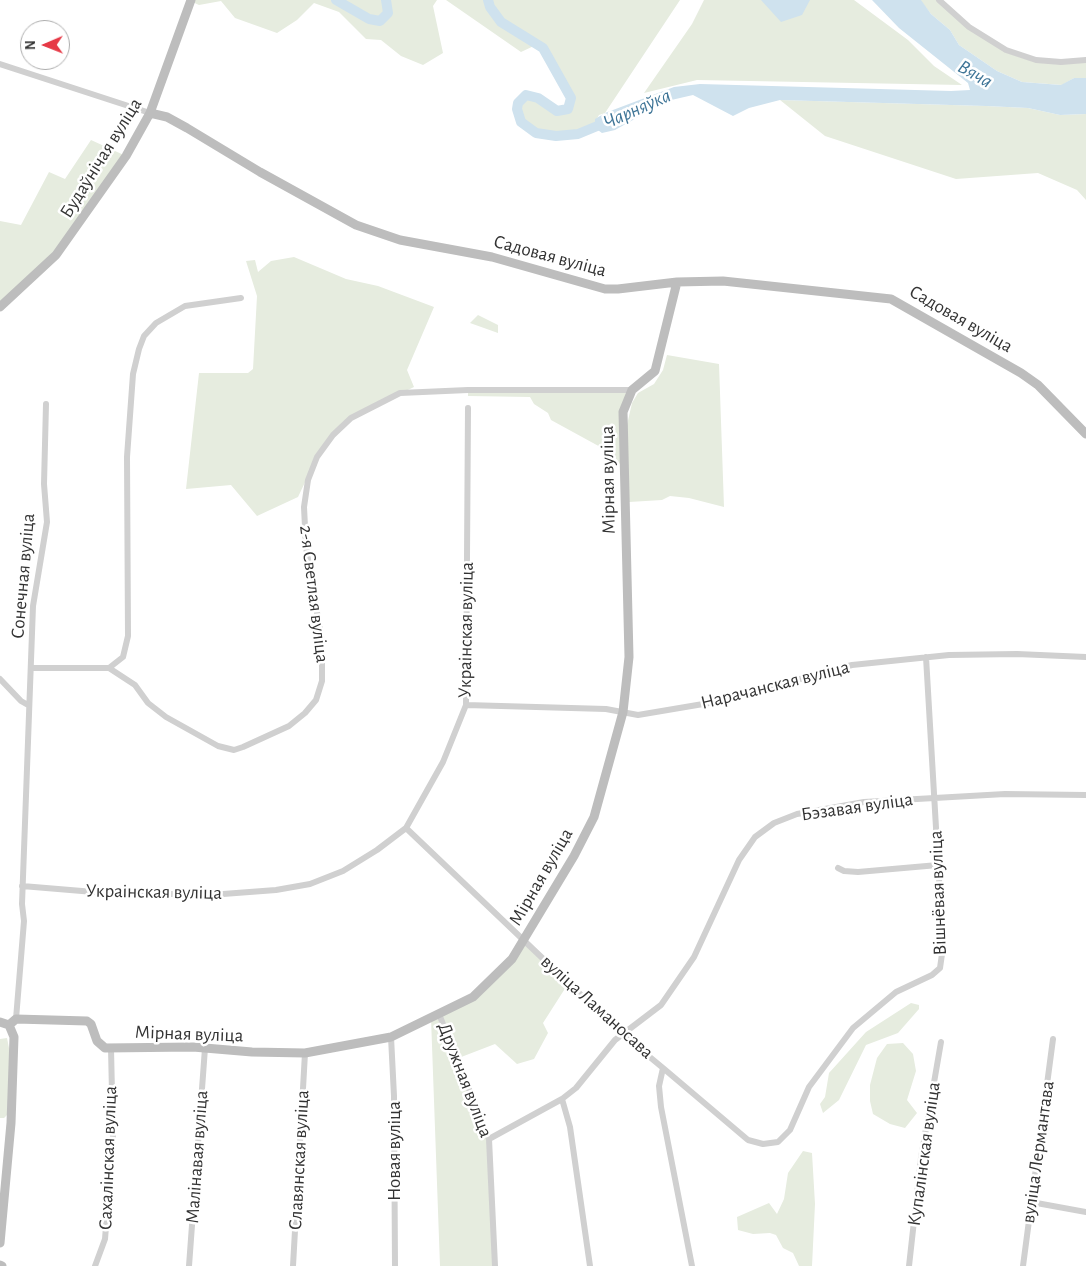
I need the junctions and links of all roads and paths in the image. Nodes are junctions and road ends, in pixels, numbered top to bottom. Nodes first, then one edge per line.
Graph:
1 (939, 0) edge
2 (191, 1) edge
3 (1086, 60) edge
4 (0, 64) edge
5 (150, 113) junction
6 (677, 282) junction
7 (241, 298) dead end
8 (0, 307) edge
9 (632, 390) junction
10 (46, 404) dead end
11 (468, 408) dead end
12 (1086, 434) edge
13 (926, 657) junction
14 (1086, 657) edge
15 (32, 668) junction
16 (109, 668) junction
17 (0, 680) edge
18 (28, 705) junction
19 (466, 706) junction
20 (623, 712) junction
21 (1086, 795) edge
22 (934, 797) junction
23 (406, 828) junction
24 (938, 866) junction
25 (838, 868) dead end
26 (22, 886) junction
27 (523, 940) junction
28 (439, 1014) junction
29 (9, 1024) edge
30 (622, 1034) junction
31 (391, 1037) junction
32 (1053, 1039) dead end
33 (940, 1042) dead end
34 (111, 1048) junction
35 (205, 1048) junction
36 (304, 1053) junction
37 (664, 1068) junction
38 (562, 1099) junction
39 (489, 1139) junction
40 (1031, 1202) junction
41 (1086, 1212) edge
42 (0, 1243) edge
43 (95, 1266) edge
44 (189, 1266) edge
45 (293, 1266) edge
46 (395, 1266) edge
47 (495, 1266) edge
48 (590, 1266) edge
49 (692, 1266) edge
50 (908, 1266) edge
51 (1023, 1266) edge

1 - 3 street
2 - 5 street, Будаўнічая вуліца
4 - 5 street, Садовая вуліца
5 - 6 street, Садовая вуліца
5 - 8 street, Будаўнічая вуліца
6 - 9 street
6 - 12 street, Садовая вуліца
7 - 16 street
9 - 16 street, 2-я Светлая вуліца
9 - 20 street, Мірная вуліца
10 - 15 street, Сонечная вуліца
11 - 19 street, Украінская вуліца
13 - 14 street, Нарачанская вуліца
13 - 20 street, Нарачанская вуліца
13 - 22 street, Вішнёвая вуліца
15 - 16 street
15 - 18 street, Сонечная вуліца
17 - 18 street
18 - 26 street, Сонечная вуліца
19 - 20 street, Нарачанская вуліца
19 - 23 street, Украінская вуліца
20 - 27 street, Мірная вуліца
21 - 22 street, Бэзавая вуліца
22 - 24 street, Вішнёвая вуліца
22 - 30 street, Бэзавая вуліца
23 - 26 street, Украінская вуліца
23 - 27 street, вуліца Ламаносава
24 - 25 street
24 - 37 street, Вішнёвая вуліца
26 - 29 street, Сонечная вуліца
27 - 28 street, Мірная вуліца
27 - 30 street, вуліца Ламаносава
28 - 31 street, Мірная вуліца
28 - 39 street, Дружная вуліца
29 - 34 street, Мірная вуліца
29 - 42 street, Сонечная вуліца
30 - 37 street, вуліца Ламаносава
30 - 38 street, Бэзавая вуліца
31 - 36 street, Мірная вуліца
31 - 46 street, Новая вуліца
32 - 40 street, вуліца Лермантава
33 - 50 street, Купалінская вуліца
34 - 35 street, Мірная вуліца
34 - 43 street, Сахалінская вуліца
35 - 36 street, Мірная вуліца
35 - 44 street, Малінавая вуліца
36 - 45 street, Славянская вуліца
37 - 49 street, вуліца Ламаносава
38 - 39 street, Бэзавая вуліца
38 - 48 street
39 - 47 street, Дружная вуліца
40 - 41 street
40 - 51 street, вуліца Лермантава

